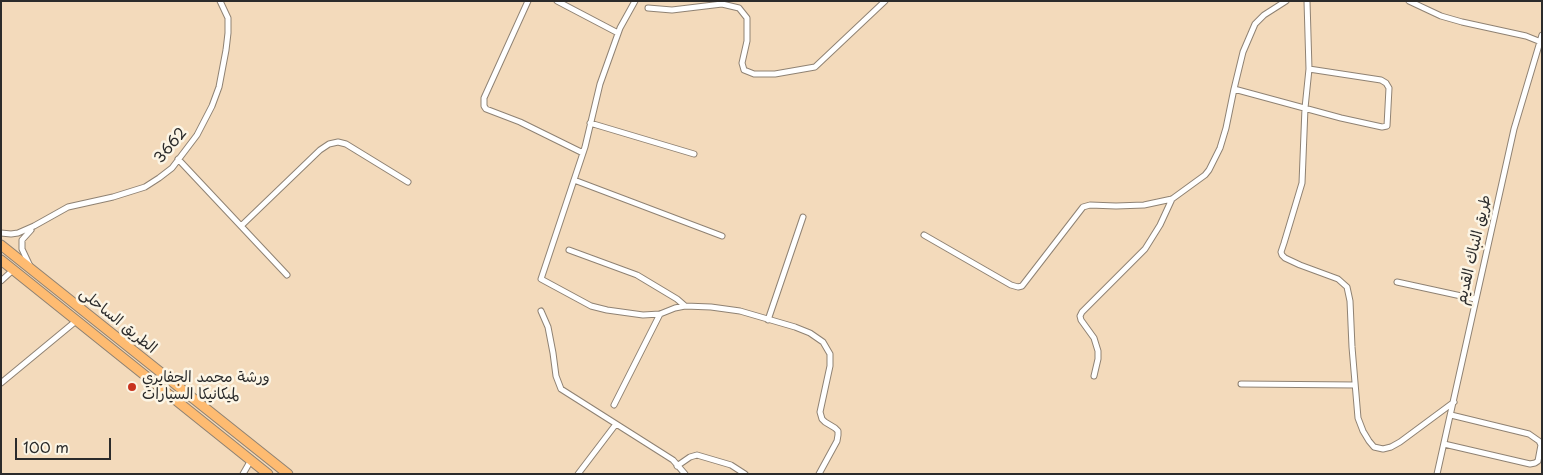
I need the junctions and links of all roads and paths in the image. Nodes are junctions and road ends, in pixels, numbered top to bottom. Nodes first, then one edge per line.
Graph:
1 (220, 1) edge
2 (528, 1) edge
3 (557, 1) edge
4 (626, 1) edge
5 (885, 1) edge
6 (1286, 1) edge
7 (1307, 1) edge
8 (1409, 1) edge
9 (1426, 1) edge
10 (634, 3) edge
11 (648, 8) dead end
12 (1425, 8) junction
13 (618, 34) junction
14 (1542, 34) edge
15 (1541, 42) edge
16 (1309, 69) junction
17 (1234, 89) junction
18 (1305, 108) junction
19 (590, 123) junction
20 (583, 153) junction
21 (694, 154) dead end
22 (178, 160) junction
23 (574, 180) junction
24 (408, 182) dead end
25 (1172, 198) junction
26 (803, 217) dead end
27 (34, 226) junction
28 (241, 226) junction
29 (1, 233) edge
30 (924, 235) dead end
31 (722, 236) dead end
32 (1, 245) edge
33 (569, 250) dead end
34 (1, 260) edge
35 (31, 268) junction
36 (13, 270) junction
37 (287, 275) dead end
38 (1, 280) edge
39 (1397, 282) dead end
40 (1475, 299) junction
41 (686, 306) junction
42 (541, 311) dead end
43 (660, 314) junction
44 (76, 320) junction
45 (768, 320) junction
46 (1094, 376) dead end
47 (1, 383) edge
48 (1242, 384) dead end
49 (1355, 384) junction
50 (1454, 402) junction
51 (614, 405) dead end
52 (1451, 415) junction
53 (616, 424) junction
54 (1444, 444) junction
55 (250, 460) junction
56 (678, 466) junction
57 (243, 474) edge
58 (268, 474) edge
59 (288, 474) edge
60 (578, 474) edge
61 (685, 474) edge
62 (745, 474) edge
63 (820, 474) edge
64 (1437, 474) edge

1 - 22 street, 3662
2 - 20 street
3 - 13 street
4 - 10 street
5 - 11 street
6 - 17 street
7 - 16 street
8 - 12 street
9 - 12 street
10 - 13 street
12 - 15 street
13 - 19 street
14 - 15 street, طريق النباك القديم
15 - 40 street, طريق النباك القديم
16 - 18 street
16 - 18 street
17 - 18 street
17 - 25 street
18 - 49 street
19 - 20 street
19 - 21 street
20 - 23 street
22 - 27 street, 3662
22 - 28 street
23 - 31 street
23 - 43 street
24 - 28 street
25 - 30 street
25 - 46 street
26 - 45 street
27 - 29 street, 3662
27 - 35 street
28 - 37 street
32 - 35 highway, الطريق الساحلى
33 - 41 street
34 - 36 highway, الطريق الساحلى
35 - 59 highway, الطريق الساحلى
36 - 38 street
36 - 44 highway, الطريق الساحلى
39 - 40 street
40 - 50 street, طريق النباك القديم
41 - 43 street
41 - 45 street
42 - 53 street
43 - 51 street
44 - 47 street
44 - 55 highway, الطريق الساحلى
45 - 63 street
48 - 49 street
49 - 50 street
50 - 52 street, طريق النباك القديم
52 - 54 street, طريق النباك القديم
52 - 54 street
53 - 56 street
53 - 60 street
54 - 64 street, طريق النباك القديم
55 - 57 street
55 - 58 highway, الطريق الساحلى
56 - 61 street
56 - 62 street

